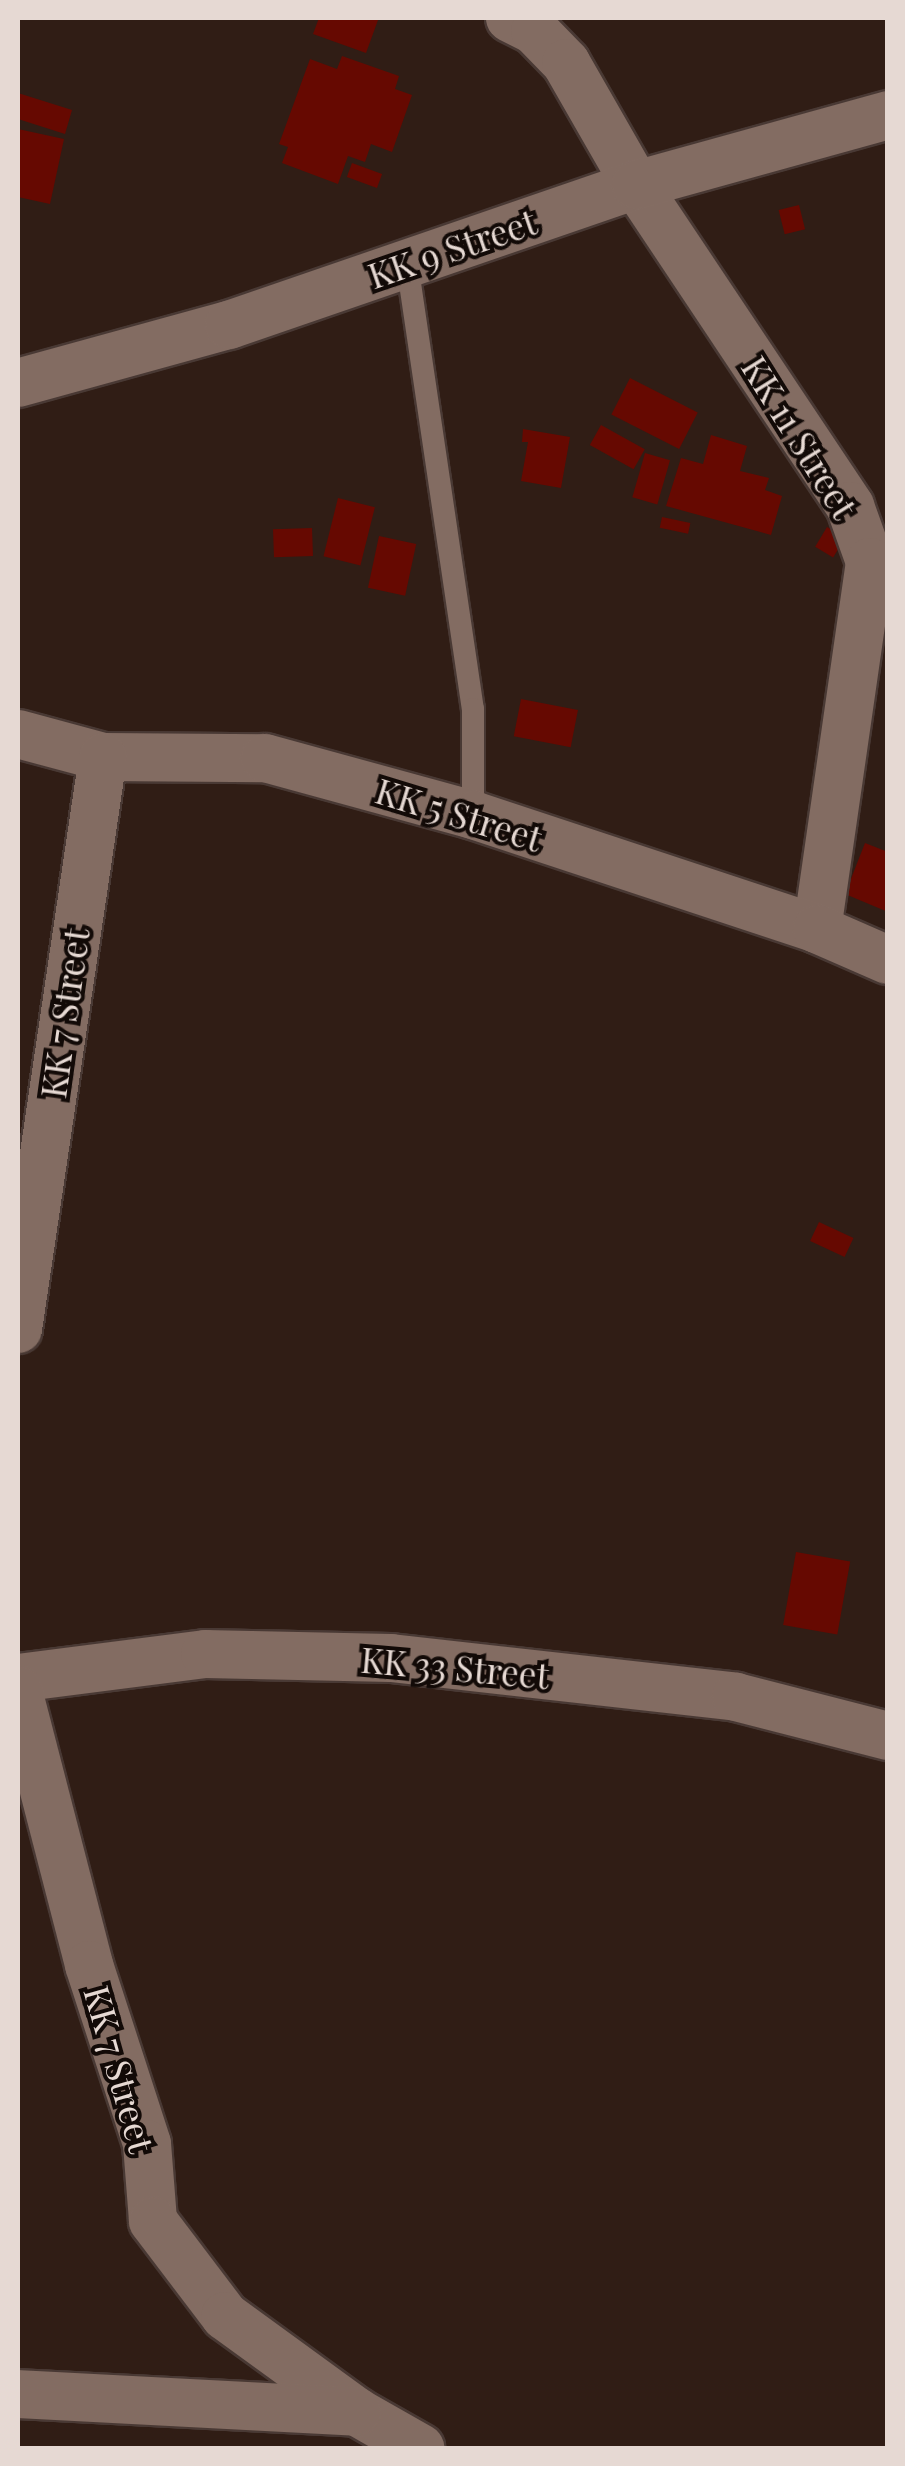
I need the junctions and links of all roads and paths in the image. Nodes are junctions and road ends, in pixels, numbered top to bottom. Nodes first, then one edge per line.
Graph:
1 (510, 18) edge
2 (888, 115) edge
3 (636, 185) junction
4 (408, 263) junction
5 (18, 382) edge
6 (18, 734) edge
7 (103, 757) junction
8 (473, 815) junction
9 (817, 929) junction
10 (888, 960) edge
11 (18, 1329) edge
12 (18, 1678) edge
13 (18, 1690) edge
14 (888, 1736) edge
15 (18, 2394) edge
16 (357, 2412) junction
17 (420, 2448) edge

1 - 3 street, KK 11 Street
2 - 3 street, KK 9 Street
3 - 4 street, KK 9 Street
3 - 9 street, KK 11 Street
4 - 5 street, KK 9 Street
4 - 8 lane
6 - 7 street, KK 5 Street
7 - 8 street, KK 5 Street
7 - 11 street, KK 7 Street
8 - 9 street, KK 5 Street
9 - 10 street, KK 5 Street
12 - 14 street, KK 33 Street
13 - 16 street, KK 7 Street
15 - 16 street
16 - 17 street, KK 7 Street

